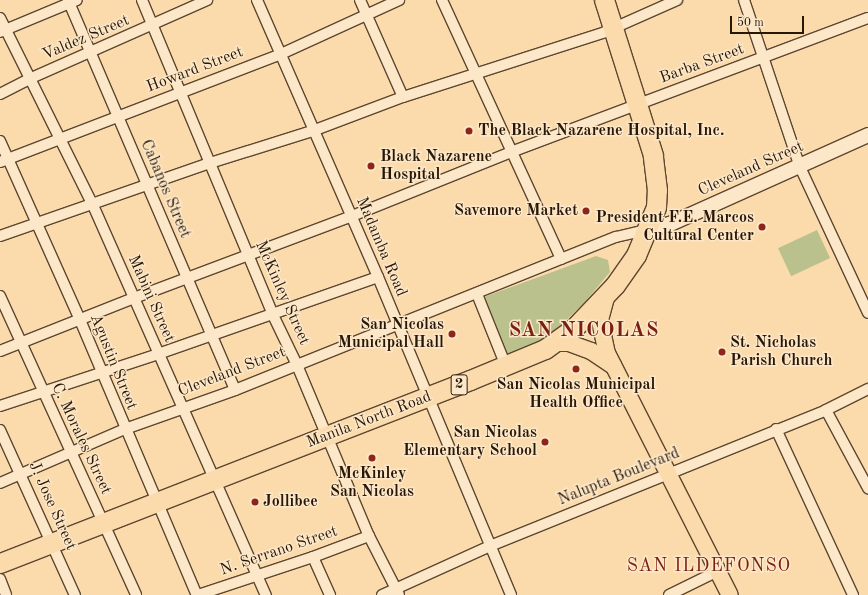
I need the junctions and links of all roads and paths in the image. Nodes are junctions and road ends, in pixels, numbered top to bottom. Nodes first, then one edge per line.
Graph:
1 (142, 0) edge
2 (207, 0) edge
3 (257, 0) edge
4 (360, 0) edge
5 (399, 0) edge
6 (442, 0) edge
7 (604, 0) edge
8 (677, 0) edge
9 (744, 0) edge
10 (71, 1) edge
11 (367, 16) junction
12 (0, 18) edge
13 (868, 18) edge
14 (152, 26) junction
15 (614, 28) junction
16 (3, 31) edge
17 (90, 52) junction
18 (281, 54) junction
19 (764, 58) junction
20 (475, 73) junction
21 (29, 79) junction
22 (179, 91) junction
23 (0, 94) edge
24 (403, 97) junction
25 (637, 105) junction
26 (117, 116) junction
27 (315, 130) junction
28 (868, 135) edge
29 (58, 139) junction
30 (0, 140) edge
31 (511, 152) junction
32 (4, 160) edge
33 (210, 162) junction
34 (800, 167) junction
35 (146, 185) junction
36 (92, 203) junction
37 (352, 216) junction
38 (37, 222) junction
39 (647, 230) junction
40 (0, 236) edge
41 (248, 254) junction
42 (561, 260) junction
43 (378, 277) junction
44 (187, 278) junction
45 (608, 293) junction
46 (477, 294) junction
47 (0, 296) edge
48 (134, 298) junction
49 (272, 313) junction
50 (868, 313) edge
51 (80, 320) junction
52 (398, 324) junction
53 (212, 335) junction
54 (23, 343) junction
55 (554, 343) junction
56 (0, 351) edge
57 (158, 354) junction
58 (297, 365) junction
59 (506, 366) junction
60 (614, 367) junction
61 (101, 372) junction
62 (868, 389) edge
63 (235, 390) junction
64 (42, 391) junction
65 (427, 398) junction
66 (0, 406) edge
67 (182, 410) junction
68 (826, 410) junction
69 (125, 429) junction
70 (776, 429) junction
71 (0, 430) edge
72 (327, 435) junction
73 (71, 452) junction
74 (667, 472) junction
75 (22, 473) junction
76 (214, 481) junction
77 (0, 483) edge
78 (868, 488) edge
79 (158, 502) junction
80 (103, 523) junction
81 (369, 536) junction
82 (52, 542) junction
83 (490, 546) junction
84 (313, 557) junction
85 (0, 563) edge
86 (718, 571) junction
87 (257, 575) junction
88 (0, 579) edge
89 (398, 592) edge
90 (6, 595) edge
91 (75, 595) edge
92 (136, 595) edge
93 (197, 595) edge
94 (266, 595) edge
95 (330, 595) edge
96 (382, 595) edge
97 (511, 595) edge
98 (669, 595) edge
99 (730, 595) edge
100 (853, 595) edge

1 - 14 street, McKinley Street
2 - 14 street, Valdez Street
3 - 18 street, Madamba Road
4 - 11 street
5 - 11 street, Howard Street
6 - 20 street
7 - 15 highway, Manila North Road / 2
8 - 15 street
9 - 19 street
10 - 16 street
10 - 17 street, Cabanos Street
11 - 18 street, Howard Street
11 - 24 street
12 - 16 street, Mabini Street
13 - 19 street, Barba Street
14 - 17 street, Valdez Street
14 - 22 street, McKinley Street
15 - 20 street
15 - 25 highway, Manila North Road / 2
16 - 21 street, Mabini Street
17 - 21 street, Valdez Street
17 - 26 street, Cabanos Street
18 - 22 street, Howard Street
18 - 27 street, Madamba Road
19 - 25 street, Barba Street
19 - 34 street
20 - 24 street
20 - 31 street
21 - 23 street, Valdez Street
21 - 29 street, Mabini Street
22 - 26 street, Howard Street
22 - 33 street, McKinley Street
24 - 27 street
25 - 31 street, Barba Street
25 - 39 highway, Manila North Road / 2
26 - 29 street, Howard Street
26 - 35 street, Cabanos Street
27 - 33 street
27 - 37 street, Madamba Road
28 - 34 street, Cleveland Street
29 - 32 street, Howard Street
29 - 36 street, Mabini Street
30 - 32 street, Agustin Street
31 - 37 street, Barba Street
31 - 42 street
32 - 38 street, Agustin Street
33 - 35 street
33 - 41 street, McKinley Street
34 - 39 street, Cleveland Street
34 - 50 street
35 - 36 street
35 - 44 street, Cabanos Street
36 - 38 street
36 - 48 street, Mabini Street
37 - 41 street, Barba Street
37 - 43 street, Madamba Road
38 - 40 street
38 - 51 street, Agustin Street
39 - 42 street, Cleveland Street
39 - 45 highway, Manila North Road / 2
41 - 44 street, Barba Street
41 - 49 street, McKinley Street
42 - 46 street, Cleveland Street
43 - 49 street
43 - 52 street, Madamba Road
44 - 48 street, Barba Street
44 - 53 street, Cabanos Street
45 - 55 highway, Manila North Road / 2
45 - 60 main road
46 - 52 street, Cleveland Street
46 - 59 street
47 - 54 street, C. Morales Street
48 - 51 street, Barba Street
48 - 57 street, Mabini Street
49 - 53 street
49 - 58 street, McKinley Street
51 - 54 street, Barba Street
51 - 61 street, Agustin Street
52 - 58 street, Cleveland Street
52 - 65 street, Madamba Road
53 - 57 street
53 - 63 street, Cabanos Street
54 - 56 street, Barba Street
54 - 64 street, C. Morales Street
55 - 59 highway, Manila North Road / 2
55 - 60 main road
57 - 61 street
57 - 67 street, Mabini Street
58 - 63 street, Cleveland Street
58 - 72 street, McKinley Street
59 - 65 highway, Manila North Road / 2
60 - 74 main road
61 - 64 street
61 - 69 street, Agustin Street
62 - 68 street, Nalupta Boulevard
63 - 67 street, Cleveland Street
64 - 66 street
64 - 73 street, C. Morales Street
65 - 72 highway, Manila North Road / 2
65 - 83 street, Madamba Road
67 - 69 street, Cleveland Street
67 - 76 street, Mabini Street
68 - 70 street, Nalupta Boulevard
68 - 78 street
69 - 73 street, Cleveland Street
69 - 79 street, Agustin Street
70 - 74 street, Nalupta Boulevard
70 - 100 street
71 - 75 street, J. Jose Street
72 - 76 highway, Manila North Road / 2
72 - 81 street, McKinley Street
73 - 75 street, Cleveland Street
73 - 80 street, C. Morales Street
74 - 83 street, Nalupta Boulevard
74 - 86 main road
75 - 77 street, Cleveland Street
75 - 82 street, J. Jose Street
76 - 79 highway, Manila North Road / 2
76 - 87 street, Mabini Street
79 - 80 highway, Manila North Road / 2
79 - 93 street, Agustin Street
80 - 82 highway, Manila North Road / 2
80 - 92 street, C. Morales Street
81 - 84 street, N. Serrano Street
81 - 89 street, McKinley Street
82 - 85 highway, Manila North Road / 2
82 - 91 street, J. Jose Street
83 - 89 street, Nalupta Boulevard
83 - 97 street, Madamba Road
84 - 87 street, N. Serrano Street
84 - 95 street
86 - 98 street
86 - 99 main road
87 - 93 street, N. Serrano Street
87 - 94 street, Mabini Street
88 - 90 street
89 - 96 street, Nalupta Boulevard

